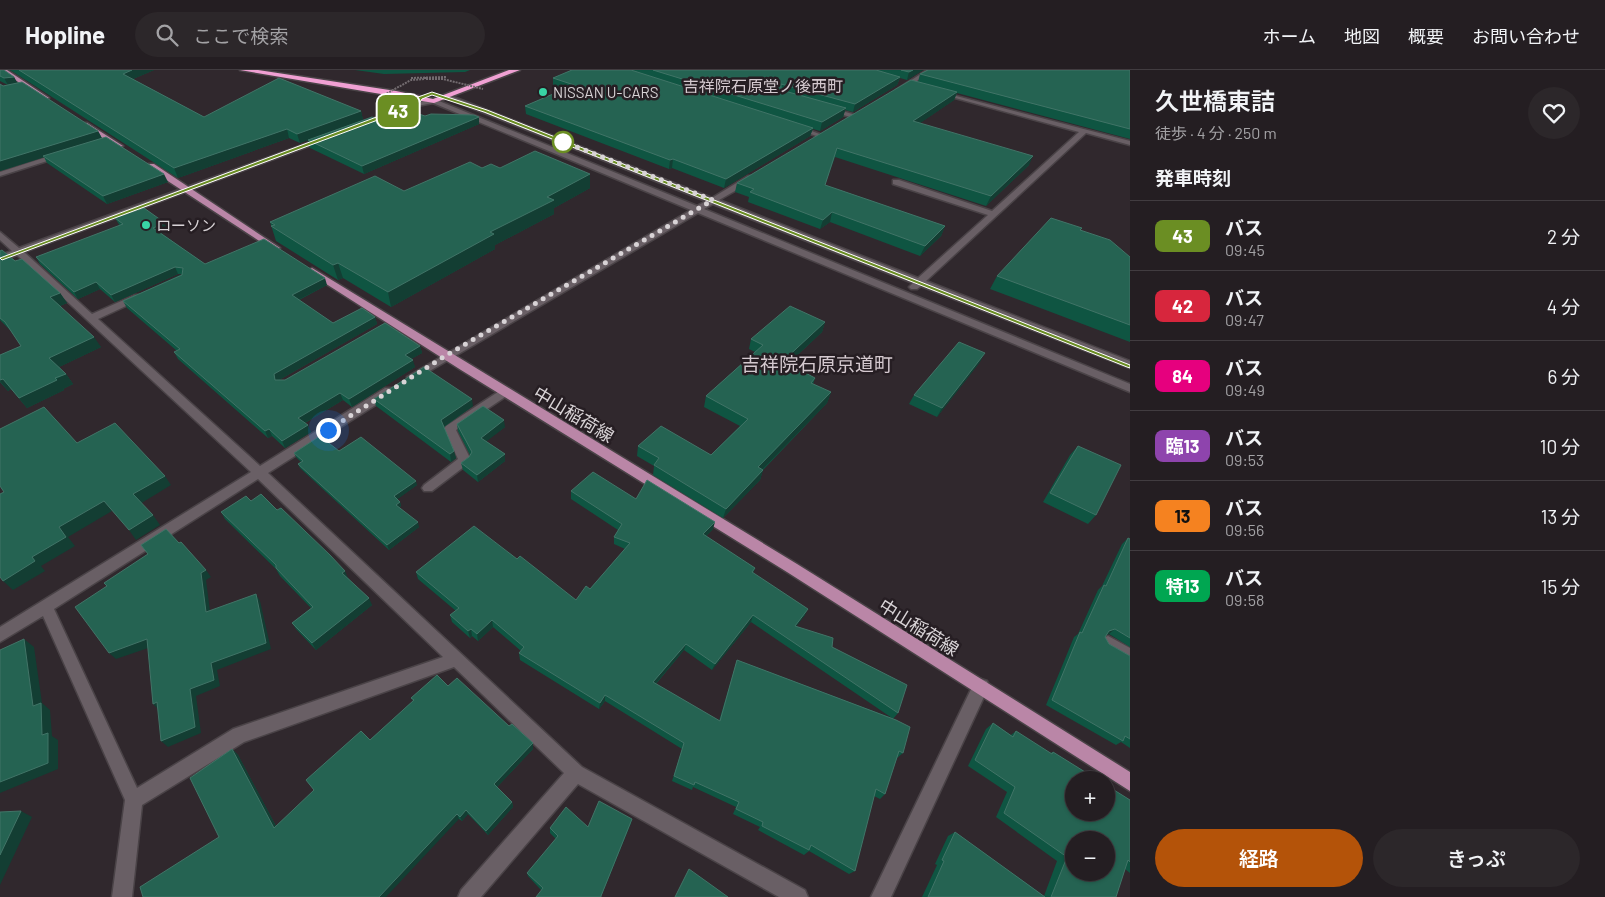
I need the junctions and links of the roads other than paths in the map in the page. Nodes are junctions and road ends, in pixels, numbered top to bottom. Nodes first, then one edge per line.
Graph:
1 (3, 70) edge
2 (244, 70) edge
3 (291, 70) edge
4 (496, 70) edge
5 (516, 70) edge
6 (930, 70) edge
7 (899, 82) edge
8 (908, 84) junction
9 (917, 86) edge
10 (936, 91) edge
11 (893, 93) edge
12 (433, 97) junction
13 (446, 97) junction
14 (418, 101) junction
15 (53, 102) edge
16 (818, 106) edge
17 (862, 112) edge
18 (77, 118) edge
19 (784, 124) edge
20 (354, 127) edge
21 (1084, 131) junction
22 (336, 134) edge
23 (814, 141) edge
24 (1130, 143) edge
25 (126, 150) edge
26 (73, 151) edge
27 (142, 160) edge
28 (0, 174) edge
29 (755, 176) edge
30 (896, 182) edge
31 (188, 189) junction
32 (713, 200) junction
33 (697, 210) junction
34 (993, 214) junction
35 (0, 235) edge
36 (18, 251) junction
37 (283, 252) edge
38 (0, 258) edge
39 (299, 263) edge
40 (920, 282) junction
41 (145, 294) edge
42 (904, 295) junction
43 (91, 318) junction
44 (445, 356) junction
45 (1130, 365) edge
46 (1130, 388) edge
47 (504, 392) junction
48 (260, 473) junction
49 (428, 488) dead end
50 (46, 607) junction
51 (0, 635) edge
52 (1108, 643) edge
53 (1130, 656) edge
54 (455, 660) junction
55 (980, 686) junction
56 (576, 773) junction
57 (1130, 782) edge
58 (134, 800) junction
59 (122, 897) edge
60 (468, 897) edge
61 (798, 897) edge
62 (881, 897) edge

1 - 15 main road
2 - 14 highway
3 - 12 highway
4 - 12 highway
5 - 13 highway
6 - 8 street
7 - 8 street
8 - 9 street
8 - 11 street
10 - 21 street
12 - 13 highway
12 - 14 highway
12 - 33 street
13 - 32 street
14 - 20 street
16 - 17 street
18 - 25 main road
19 - 23 street
21 - 24 street
21 - 34 street
22 - 31 street
26 - 28 street
27 - 31 main road
29 - 32 street
30 - 34 street
31 - 36 street
31 - 37 main road
32 - 33 street
32 - 40 street
33 - 42 street
33 - 44 street
34 - 40 street
35 - 36 street
36 - 38 street
36 - 43 street
39 - 44 main road, 中山稲荷線
40 - 42 street
40 - 45 street
41 - 43 street
42 - 46 street
43 - 48 street
44 - 47 main road, 中山稲荷線
44 - 48 street
47 - 49 street
47 - 55 main road, 中山稲荷線
48 - 50 street
48 - 54 street
50 - 51 street
50 - 58 street
52 - 53 street
54 - 56 street
54 - 58 street
55 - 57 main road, 中山稲荷線
55 - 62 street
56 - 60 street
56 - 61 street
58 - 59 street

